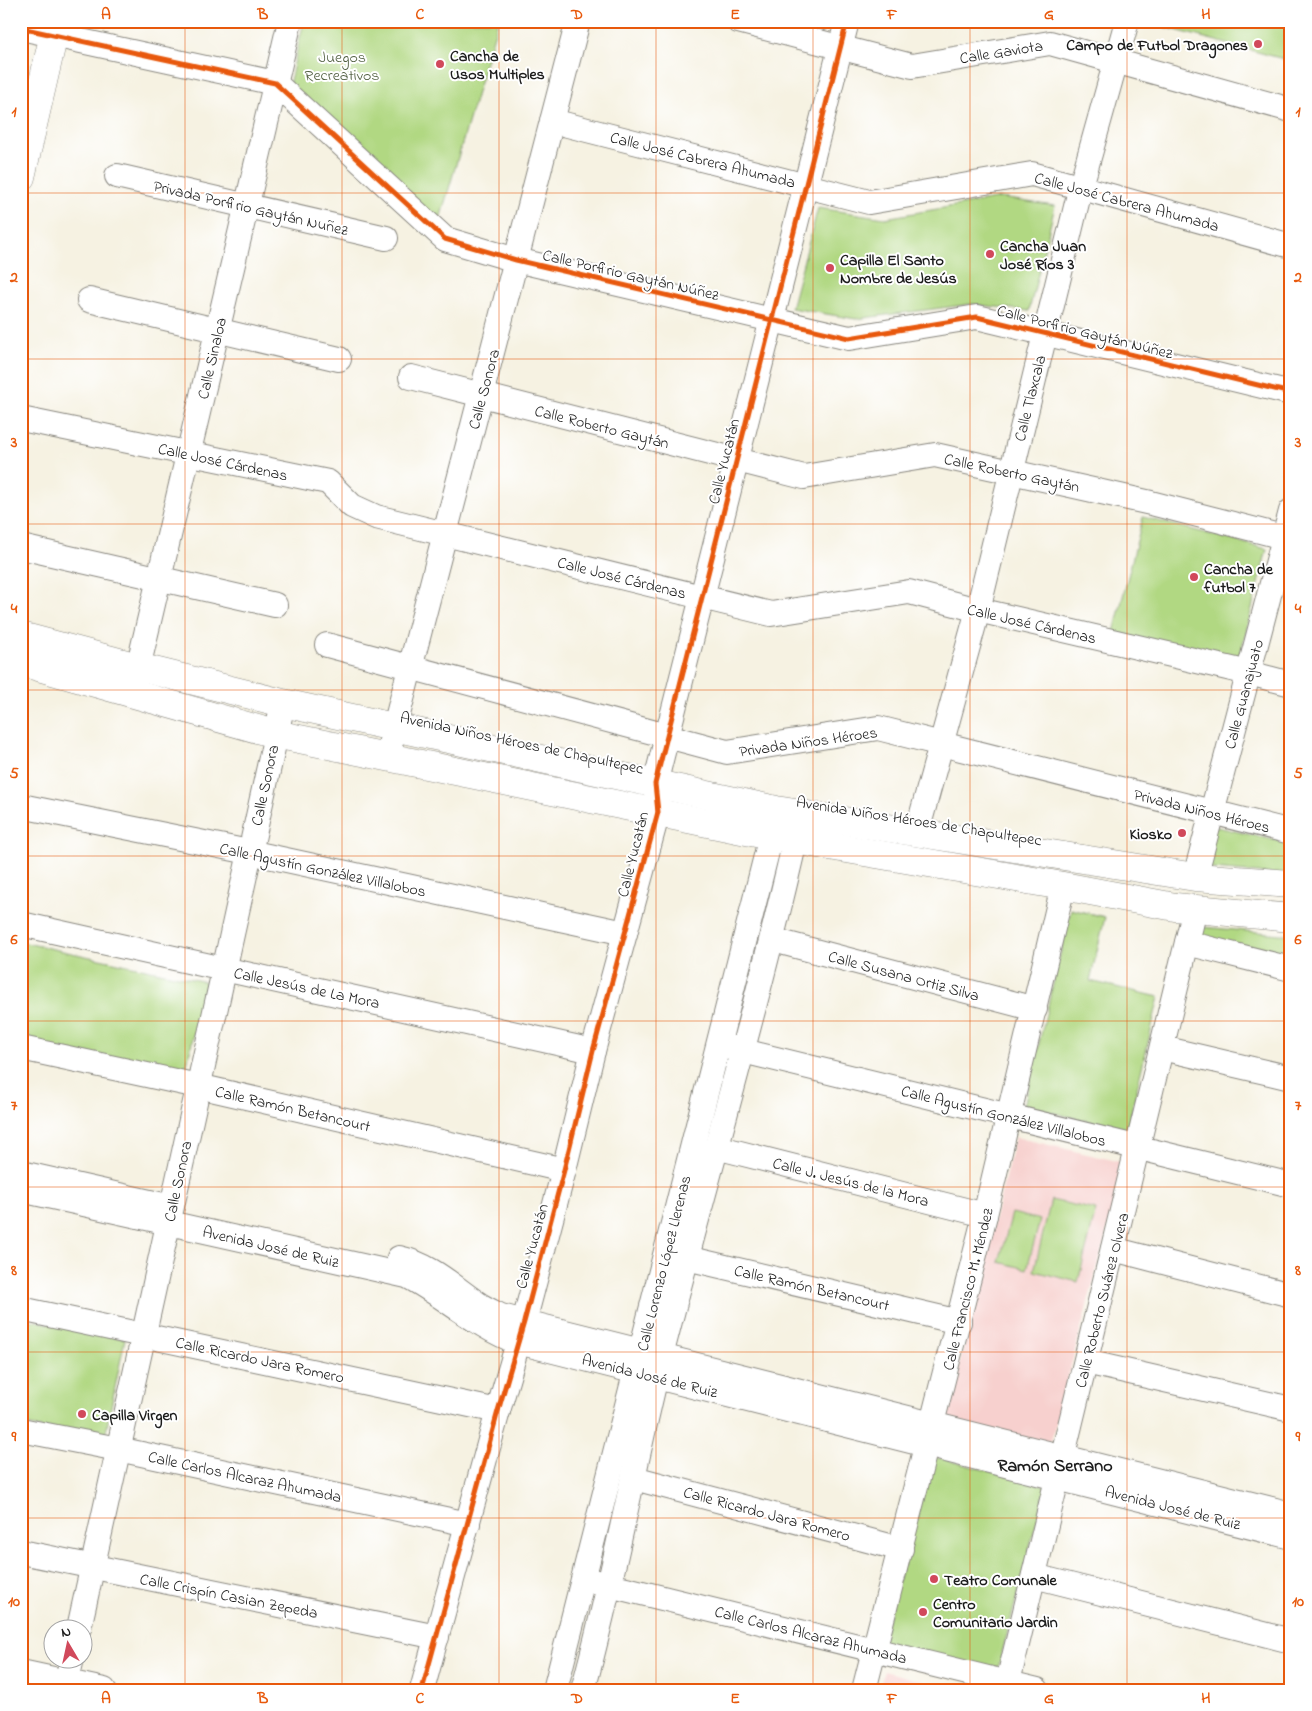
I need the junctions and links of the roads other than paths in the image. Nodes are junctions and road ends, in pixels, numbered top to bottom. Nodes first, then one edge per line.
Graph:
1 (290, 21) edge
2 (578, 21) edge
3 (738, 21) edge
4 (847, 21) edge
5 (1127, 21) edge
6 (21, 28) edge
7 (56, 28) edge
8 (840, 48) junction
9 (1117, 62) junction
10 (275, 83) junction
11 (1291, 110) edge
12 (552, 121) junction
13 (117, 176) dead end
14 (21, 177) edge
15 (805, 186) junction
16 (1081, 186) junction
17 (246, 206) junction
18 (386, 238) dead end
19 (1291, 246) edge
20 (516, 260) junction
21 (89, 300) dead end
22 (772, 319) junction
23 (217, 331) junction
24 (1045, 334) junction
25 (339, 359) dead end
26 (411, 377) dead end
27 (1291, 393) edge
28 (481, 395) junction
29 (21, 419) edge
30 (188, 453) junction
31 (736, 461) junction
32 (1011, 471) junction
33 (1291, 511) edge
34 (445, 533) junction
35 (1287, 538) edge
36 (21, 547) edge
37 (159, 578) junction
38 (702, 598) junction
39 (275, 605) dead end
40 (978, 610) junction
41 (21, 636) edge
42 (327, 645) dead end
43 (21, 662) edge
44 (138, 667) junction
45 (410, 668) junction
46 (1249, 673) junction
47 (1291, 684) edge
48 (132, 694) junction
49 (283, 703) junction
50 (395, 728) junction
51 (275, 734) junction
52 (667, 737) junction
53 (940, 744) junction
54 (387, 757) junction
55 (655, 784) junction
56 (21, 806) edge
57 (658, 812) junction
58 (1212, 813) junction
59 (918, 832) junction
60 (1291, 832) edge
61 (783, 838) junction
62 (249, 852) junction
63 (1195, 877) junction
64 (1291, 884) edge
65 (1063, 886) junction
66 (1195, 910) junction
67 (1291, 918) edge
68 (21, 924) edge
69 (625, 933) junction
70 (773, 940) junction
71 (1187, 942) junction
72 (224, 969) junction
73 (1291, 969) edge
74 (1035, 1009) junction
75 (718, 1045) junction
76 (21, 1048) edge
77 (1162, 1048) junction
78 (594, 1050) junction
79 (742, 1051) junction
80 (1291, 1078) edge
81 (198, 1086) junction
82 (1008, 1116) junction
83 (716, 1147) junction
84 (1138, 1148) junction
85 (564, 1170) junction
86 (21, 1173) edge
87 (1291, 1185) edge
88 (21, 1190) edge
89 (170, 1215) junction
90 (985, 1215) junction
91 (1113, 1249) junction
92 (665, 1252) junction
93 (688, 1258) junction
94 (1291, 1295) edge
95 (21, 1309) edge
96 (959, 1322) junction
97 (521, 1332) junction
98 (143, 1334) junction
99 (1086, 1362) junction
100 (648, 1364) junction
101 (1291, 1410) edge
102 (498, 1411) junction
103 (21, 1430) edge
104 (930, 1435) junction
105 (118, 1449) junction
106 (1060, 1468) junction
107 (634, 1478) junction
108 (1291, 1514) edge
109 (468, 1524) junction
110 (1291, 1537) edge
111 (901, 1549) junction
112 (21, 1552) edge
113 (92, 1567) junction
114 (1034, 1576) junction
115 (584, 1579) junction
116 (609, 1585) junction
117 (81, 1618) edge
118 (437, 1637) junction
119 (1291, 1641) edge
120 (874, 1650) junction
121 (70, 1668) edge
122 (21, 1672) edge
123 (66, 1686) edge
124 (1007, 1686) edge
125 (589, 1688) edge
126 (104, 1690) edge
127 (422, 1690) edge
128 (555, 1690) edge
129 (864, 1690) edge
130 (1038, 1690) edge

1 - 10 street, Calle Sinaloa
2 - 12 street, Calle Sonora
3 - 8 street, Calle Gaviota
4 - 8 street, Calle Yucatán
5 - 9 street, Calle Tlaxcala
6 - 7 street
7 - 10 street
7 - 14 main road
8 - 9 street, Calle Gaviota
8 - 15 street, Calle Yucatán
9 - 11 street, Calle Gaviota
9 - 16 street, Calle Tlaxcala
10 - 17 street, Calle Sinaloa
10 - 20 street, Calle Porfirio Gaytán Núñez
12 - 15 street, Calle José Cabrera Ahumada
12 - 20 street, Calle Sonora
13 - 17 street, Privada Porfirio Gaytán Nuñez
15 - 16 street, Calle José Cabrera Ahumada
15 - 22 street, Calle Yucatán
16 - 19 street, Calle José Cabrera Ahumada
16 - 24 street, Calle Tlaxcala
17 - 18 street, Privada Porfirio Gaytán Nuñez
17 - 23 street, Calle Sinaloa
20 - 22 street, Calle Porfirio Gaytán Núñez
20 - 28 street, Calle Sonora
21 - 23 street
22 - 24 street, Calle Porfirio Gaytán Núñez
22 - 31 street, Calle Yucatán
23 - 25 street
23 - 30 street, Calle Sinaloa
24 - 27 street, Calle Porfirio Gaytán Núñez
24 - 32 street, Calle Tlaxcala
26 - 28 street, Calle Roberto Gaytán
28 - 31 street, Calle Roberto Gaytán
28 - 34 street, Calle Sonora
29 - 30 street, Calle José Cárdenas
30 - 34 street, Calle José Cárdenas
30 - 37 street, Calle Sinaloa
31 - 32 street, Calle Roberto Gaytán
31 - 38 street, Calle Yucatán
32 - 35 street, Calle Roberto Gaytán
32 - 40 street, Calle Tlaxcala
33 - 35 street, Calle Guanajuato
34 - 38 street, Calle José Cárdenas
34 - 45 street, Calle Sonora
35 - 46 street, Calle Guanajuato
36 - 37 street
37 - 39 street
37 - 44 street, Calle Sinaloa
38 - 40 street, Calle José Cárdenas
38 - 52 street, Calle Yucatán
40 - 46 street, Calle José Cárdenas
40 - 53 street, Calle Tlaxcala
41 - 44 main road, Avenida Niños Héroes de Chapultepec
42 - 45 street, Privada Niños Héroes
43 - 48 main road
44 - 48 street, Calle Sinaloa
44 - 49 main road, Avenida Niños Héroes de Chapultepec
45 - 50 street, Calle Sonora
45 - 52 street, Privada Niños Héroes
46 - 47 street, Calle José Cárdenas
46 - 58 street, Calle Guanajuato
48 - 51 main road
49 - 50 main road, Avenida Niños Héroes de Chapultepec
49 - 51 street, Calle Sonora
50 - 54 street, Calle Sonora
50 - 55 main road, Avenida Niños Héroes de Chapultepec
51 - 54 main road
51 - 62 street, Calle Sonora
52 - 53 street, Privada Niños Héroes
52 - 55 street, Calle Yucatán
53 - 58 street, Privada Niños Héroes
53 - 59 street, Calle Tlaxcala
54 - 57 main road
55 - 57 street, Calle Yucatán
55 - 59 main road, Avenida Niños Héroes de Chapultepec
56 - 62 street, Calle Agustín González Villalobos
57 - 61 main road
57 - 69 street, Calle Yucatán
58 - 60 street, Privada Niños Héroes
58 - 63 street, Calle Guanajuato
59 - 63 main road, Avenida Niños Héroes de Chapultepec
61 - 65 main road
61 - 70 street, Calle Lorenzo López Llerenas
61 - 75 street, Calle Lorenzo López Llerenas
62 - 69 street, Calle Agustín González Villalobos
62 - 72 street, Calle Sonora
63 - 64 main road, Avenida Niños Héroes de Chapultepec
65 - 66 main road
65 - 74 street, Calle Francisco M. Méndez
66 - 67 main road
66 - 71 street, Calle Roberto Suárez Olvera
68 - 72 street, Calle Jesús de La Mora
69 - 78 street, Calle Yucatán
70 - 74 street, Calle Susana Ortiz Silva
70 - 79 street, Calle Lorenzo López Llerenas
71 - 73 street
71 - 77 street, Calle Roberto Suárez Olvera
72 - 78 street, Calle Jesús de La Mora
72 - 81 street, Calle Sonora
74 - 82 street, Calle Francisco M. Méndez
75 - 79 street, Calle Agustín González Villalobos
75 - 92 street, Calle Lorenzo López Llerenas
76 - 81 street, Calle Ramón Betancourt
77 - 80 street
77 - 84 street, Calle Roberto Suárez Olvera
78 - 85 street, Calle Yucatán
79 - 82 street, Calle Agustín González Villalobos
79 - 83 street, Calle Lorenzo López Llerenas
81 - 85 street, Calle Ramón Betancourt
81 - 89 street, Calle Sonora
82 - 84 street, Calle Agustín González Villalobos
82 - 90 street, Calle Francisco M. Méndez
83 - 90 street, Calle J. Jesús de la Mora
83 - 93 street, Calle Lorenzo López Llerenas
84 - 87 street, Calle Agustín González Villalobos
84 - 91 street, Calle Roberto Suárez Olvera
85 - 97 street, Calle Yucatán
86 - 89 street, Avenida José de Ruiz
88 - 89 street, Avenida José de Ruiz
89 - 97 street, Avenida José de Ruiz
89 - 98 street, Calle Sonora
90 - 96 street, Calle Francisco M. Méndez
91 - 94 street
91 - 99 street, Calle Roberto Suárez Olvera
92 - 93 street, Calle Ramón Betancourt
92 - 100 street, Calle Lorenzo López Llerenas
93 - 96 street, Calle Ramón Betancourt
93 - 100 street, Calle Lorenzo López Llerenas
95 - 98 street, Calle Ricardo Jara Romero
96 - 104 street, Calle Francisco M. Méndez
97 - 100 street, Avenida José de Ruiz
97 - 102 street, Calle Yucatán
98 - 102 street, Calle Ricardo Jara Romero
98 - 105 street, Calle Sonora
99 - 101 street
99 - 106 street, Calle Roberto Suárez Olvera
100 - 104 street, Avenida José de Ruiz
100 - 107 street, Calle Lorenzo López Llerenas
100 - 115 street, Calle Lorenzo López Llerenas
102 - 109 street, Calle Yucatán
103 - 105 street, Calle Carlos Alcaraz Ahumada
104 - 106 street, Avenida José de Ruiz
104 - 111 street, Calle Francisco M. Méndez
105 - 109 street, Calle Carlos Alcaraz Ahumada
105 - 113 street, Calle Sonora
106 - 108 street, Avenida José de Ruiz
106 - 110 street, Avenida José de Ruiz
106 - 114 street, Calle Roberto Suárez Olvera
107 - 111 street, Calle Ricardo Jara Romero
107 - 116 street, Calle Lorenzo López Llerenas
109 - 118 street, Calle Yucatán
111 - 120 street, Calle Francisco M. Méndez
112 - 113 street, Calle Crispín Casian Zepeda
113 - 117 street, Calle Sonora
113 - 118 street, Calle Crispín Casian Zepeda
114 - 119 street
114 - 124 street, Calle Roberto Suárez Olvera
115 - 116 street, Calle Carlos Alcaraz Ahumada
115 - 128 street, Calle Lorenzo López Llerenas
116 - 120 street, Calle Carlos Alcaraz Ahumada
116 - 125 street, Calle Lorenzo López Llerenas
118 - 127 street, Calle Yucatán
120 - 124 street, Calle Carlos Alcaraz Ahumada
120 - 129 street, Calle Francisco M. Méndez
121 - 123 street
122 - 123 street
123 - 126 street
124 - 130 street, Calle Carlos Alcaraz Ahumada

